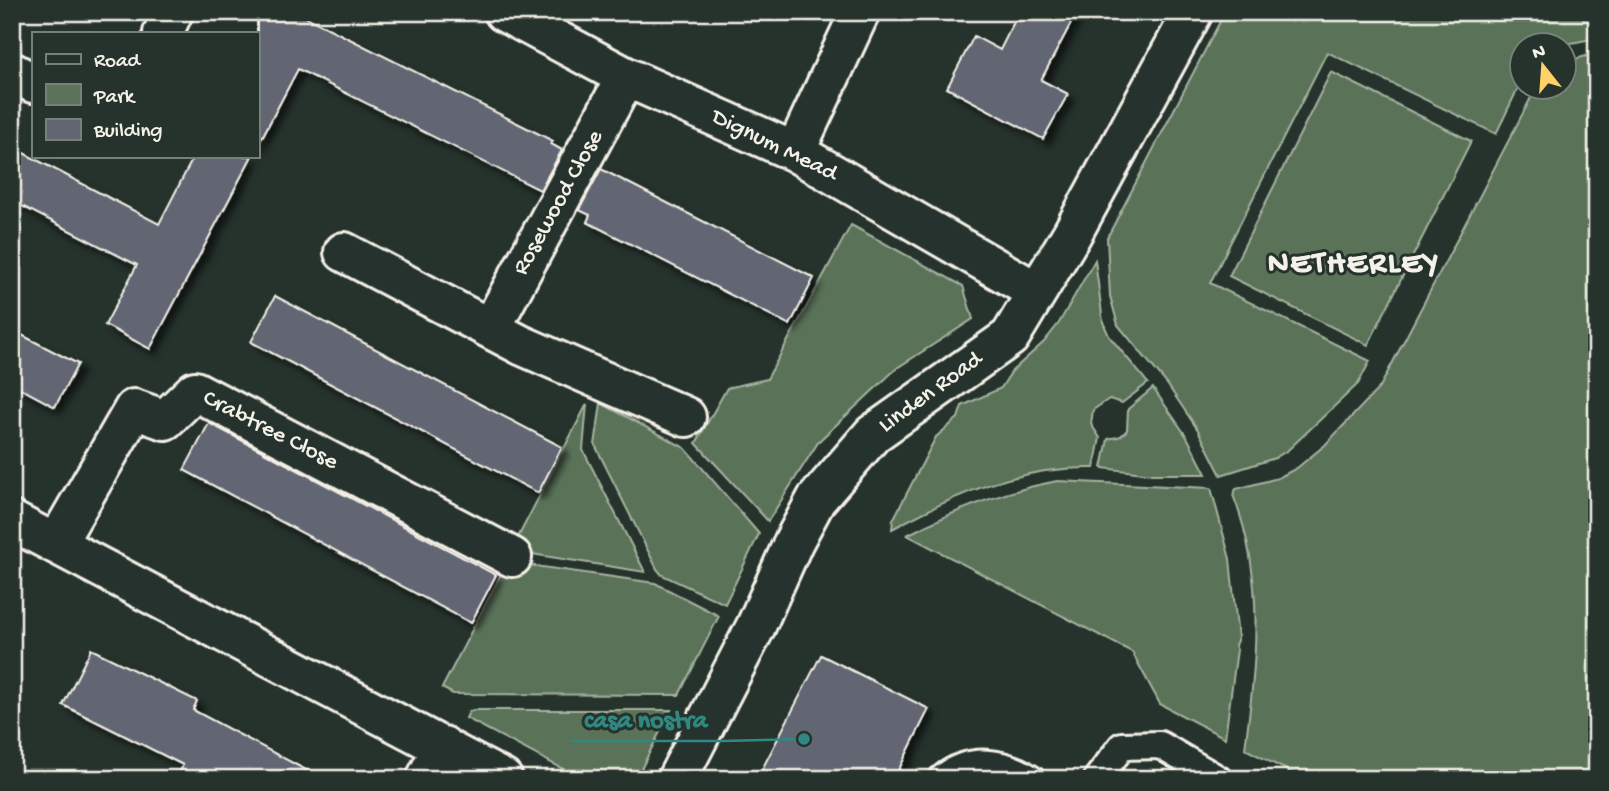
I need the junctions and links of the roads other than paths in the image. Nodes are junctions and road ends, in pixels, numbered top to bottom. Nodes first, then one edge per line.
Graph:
1 (173, 12) edge
2 (503, 12) edge
3 (860, 12) edge
4 (1193, 12) edge
5 (163, 32) edge
6 (12, 72) edge
7 (626, 77) junction
8 (32, 82) edge
9 (794, 152) junction
10 (344, 252) dead end
11 (1037, 292) junction
12 (491, 328) junction
13 (686, 417) dead end
14 (12, 521) edge
15 (56, 544) junction
16 (512, 557) dead end
17 (443, 746) junction
18 (426, 779) edge
19 (503, 779) edge
20 (677, 779) edge
21 (942, 779) edge
22 (1031, 779) edge
23 (1097, 779) edge
24 (1218, 779) edge

1 - 5 street
2 - 7 street, Dignum Mead
3 - 9 street
4 - 11 street, Linden Road
6 - 8 street
7 - 9 street, Dignum Mead
7 - 12 street, Rosewood Close
9 - 11 street, Dignum Mead
10 - 12 street
11 - 20 street, Linden Road
12 - 13 street
14 - 15 street
15 - 16 street, Crabtree Close
15 - 17 street
17 - 18 street
17 - 19 street
21 - 22 lane
23 - 24 lane

